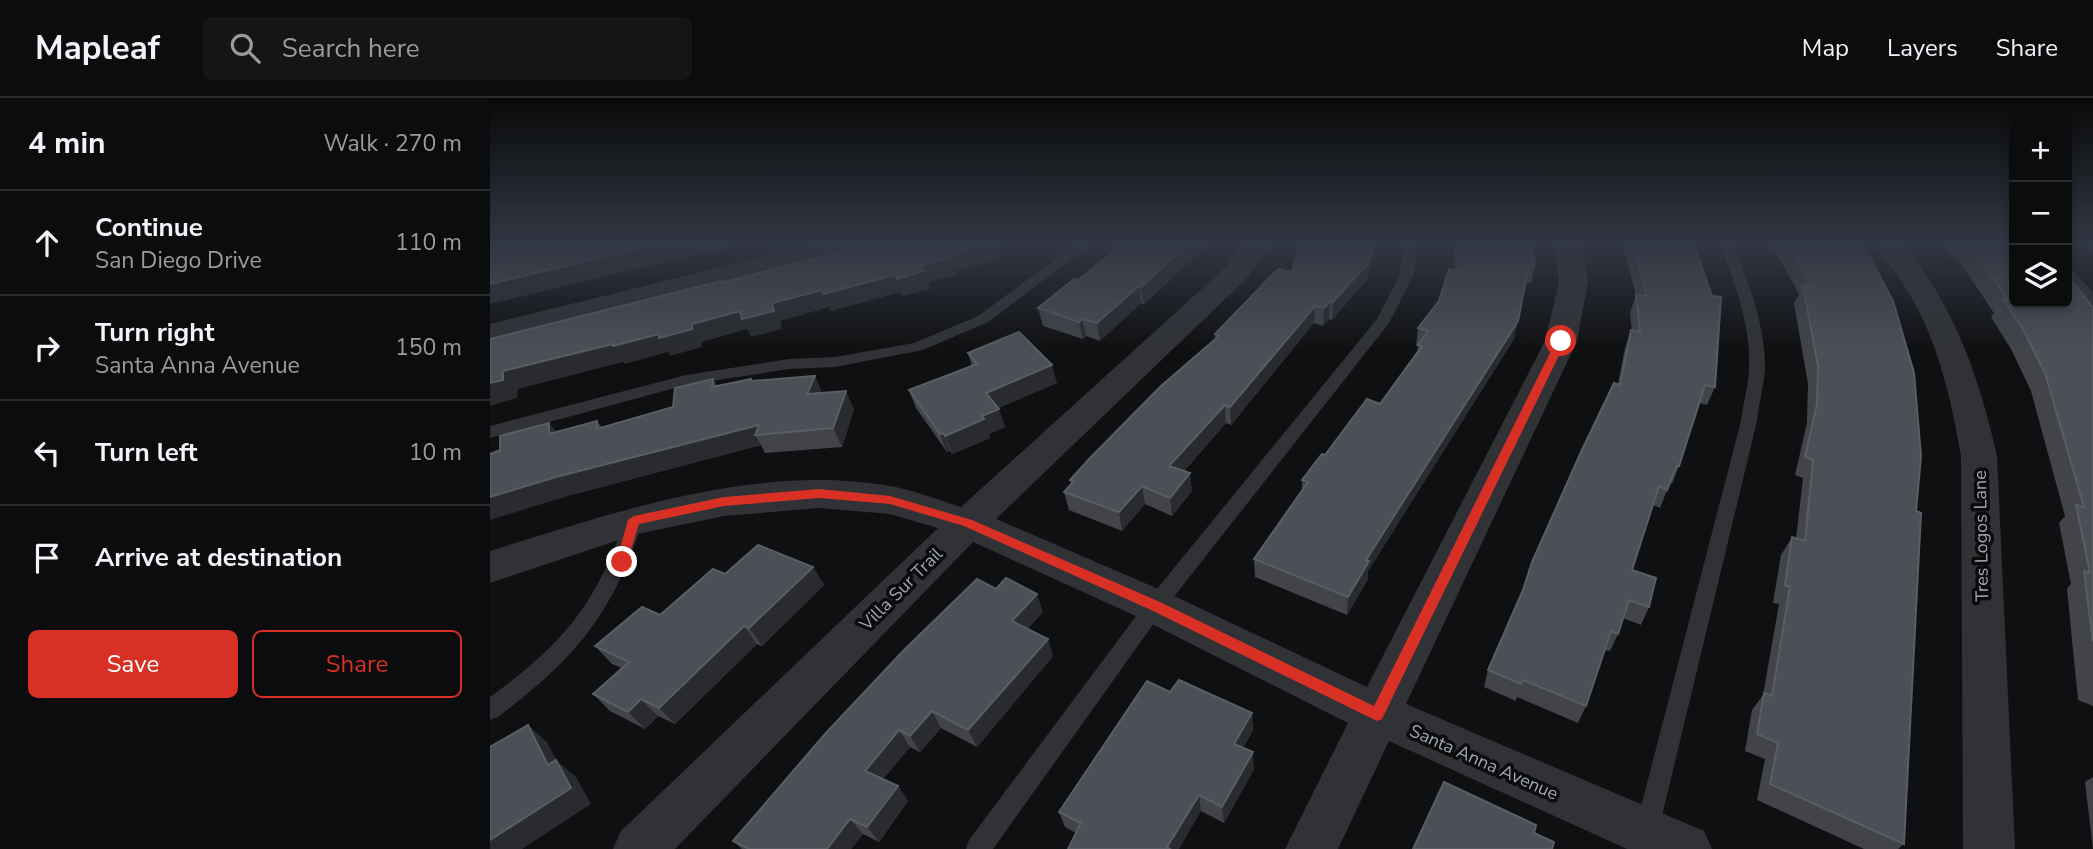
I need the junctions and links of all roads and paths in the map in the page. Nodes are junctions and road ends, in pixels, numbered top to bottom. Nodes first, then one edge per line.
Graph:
1 (705, 280) edge
2 (1036, 280) edge
3 (1228, 280) edge
4 (1404, 280) edge
5 (1574, 280) edge
6 (1740, 280) edge
7 (1916, 280) edge
8 (2074, 280) edge
9 (2093, 300) edge
10 (490, 333) edge
11 (490, 432) edge
12 (634, 520) junction
13 (968, 523) junction
14 (490, 567) edge
15 (1155, 606) junction
16 (490, 710) edge
17 (1377, 715) junction
18 (1644, 841) edge
19 (639, 849) edge
20 (978, 849) edge
21 (1311, 849) edge
22 (1686, 849) edge
23 (1989, 849) edge

1 - 10 street
2 - 11 lane
3 - 13 street, Villa Sur Trail
4 - 15 lane
5 - 17 street
6 - 18 lane
7 - 23 street, Tres Logos Lane
8 - 9 lane
12 - 13 street, Santa Anna Avenue
12 - 14 street, Santa Anna Avenue
12 - 16 lane
13 - 15 street, Santa Anna Avenue
13 - 19 street, Villa Sur Trail
15 - 17 street, Santa Anna Avenue
15 - 20 lane
17 - 18 street, Santa Anna Avenue
17 - 21 street
18 - 22 street, Santa Anna Avenue

